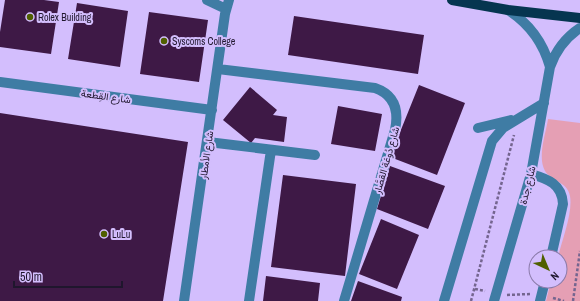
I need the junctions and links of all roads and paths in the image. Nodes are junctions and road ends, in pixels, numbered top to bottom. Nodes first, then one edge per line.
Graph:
1 (207, 0) edge
2 (452, 0) edge
3 (227, 5) edge
4 (508, 10) junction
5 (580, 18) edge
6 (580, 28) edge
7 (550, 67) junction
8 (218, 69) junction
9 (0, 82) edge
10 (544, 103) junction
11 (212, 110) junction
12 (517, 119) junction
13 (478, 128) dead end
14 (514, 133) dead end
15 (208, 142) junction
16 (271, 150) junction
17 (315, 155) dead end
18 (531, 174) junction
19 (553, 249) edge
20 (580, 251) edge
21 (475, 288) junction
22 (490, 291) dead end
23 (506, 295) dead end
24 (541, 297) edge
25 (184, 301) edge
26 (249, 301) edge
27 (344, 301) edge
28 (444, 301) edge
29 (471, 301) edge
30 (494, 301) edge
31 (564, 301) edge
32 (573, 301) edge

1 - 3 street
2 - 4 main road
3 - 8 street, شارع الأمطار
4 - 5 main road
4 - 7 street
6 - 7 street, شارع جدة
7 - 10 street, شارع جدة
8 - 11 street, شارع الأمطار
8 - 27 street, شارع دُوغة القصَّار
9 - 11 street, شارع القِطعة
10 - 12 street
10 - 18 street, شارع جدة
11 - 15 street, شارع الأمطار
12 - 13 street
12 - 28 street
14 - 21 path
15 - 16 street
15 - 25 street, شارع الأمطار
16 - 17 street
16 - 26 street
18 - 19 street
18 - 30 street, شارع جدة
20 - 32 path
21 - 22 path
21 - 29 path
23 - 24 path
24 - 31 path

